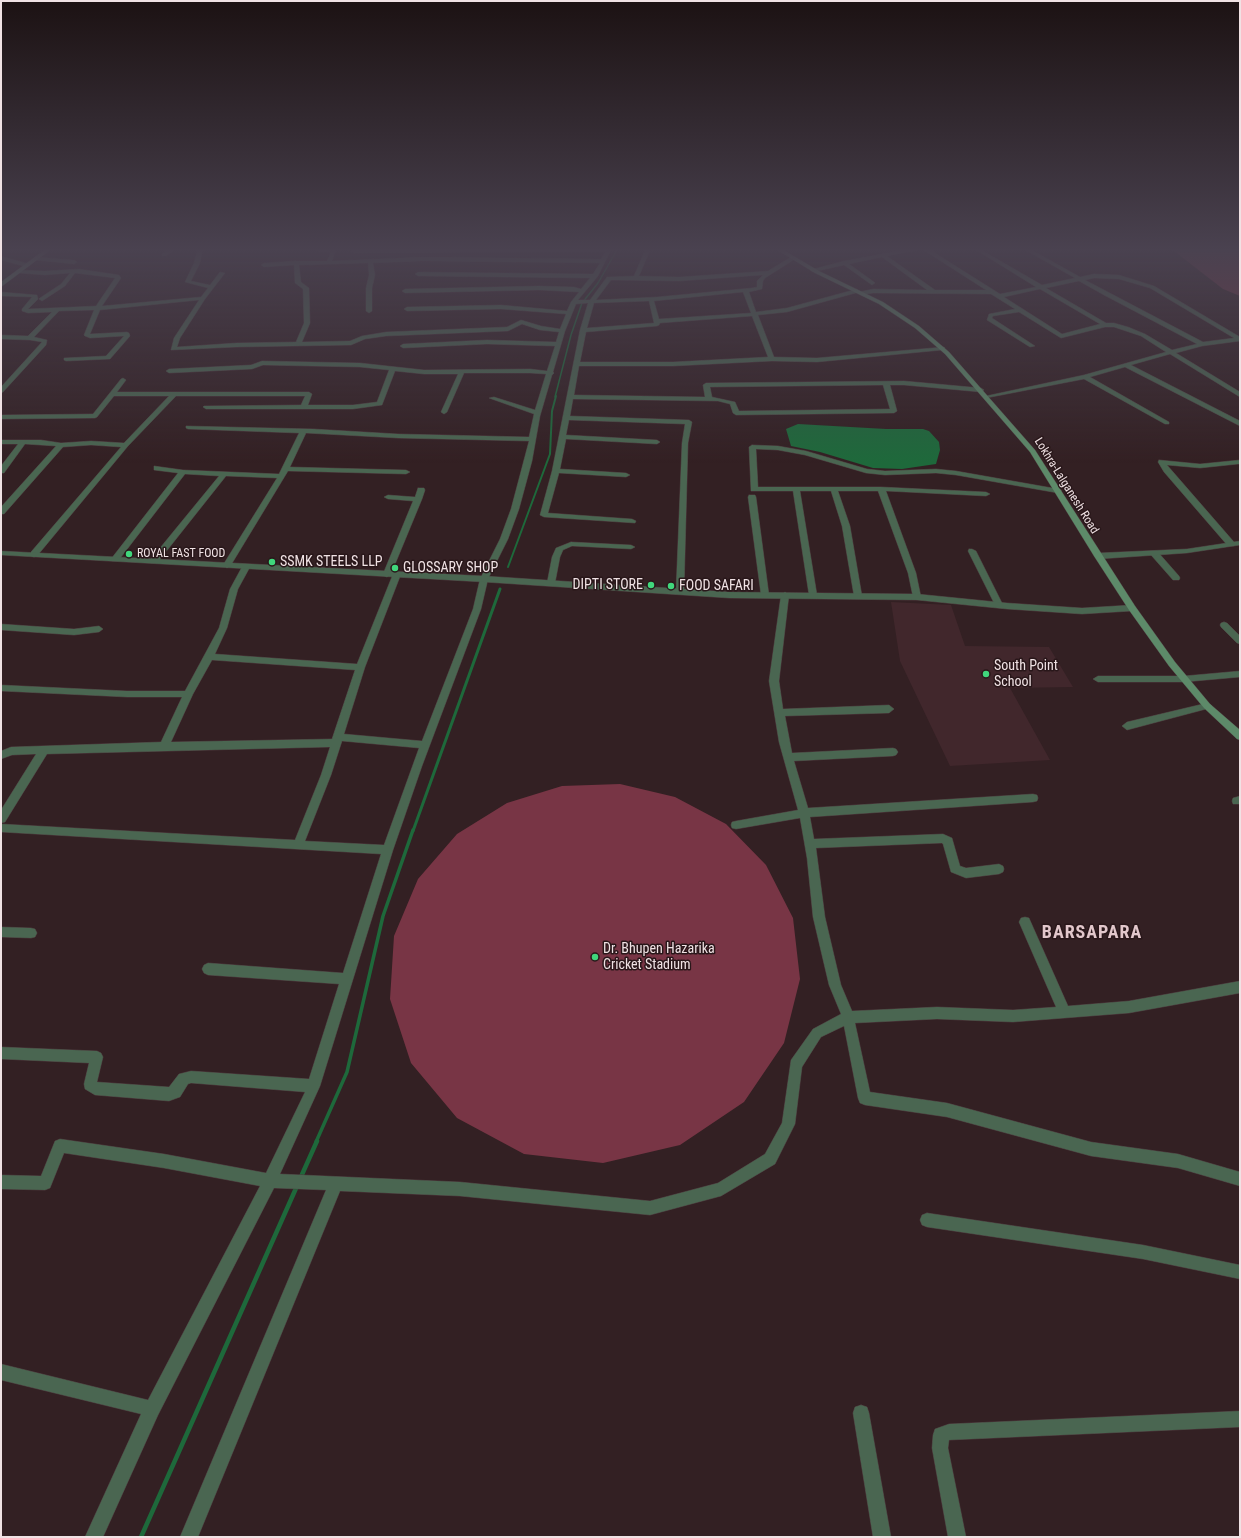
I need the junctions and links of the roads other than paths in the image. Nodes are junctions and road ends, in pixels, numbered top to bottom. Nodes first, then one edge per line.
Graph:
1 (47, 320) edge
2 (93, 320) edge
3 (189, 320) edge
4 (307, 320) edge
5 (566, 320) edge
6 (586, 320) edge
7 (674, 320) edge
8 (756, 320) edge
9 (907, 320) edge
10 (990, 320) edge
11 (1035, 320) edge
12 (1096, 320) edge
13 (1156, 320) edge
14 (1207, 320) edge
15 (657, 321) joint
16 (1105, 325) junction
17 (562, 330) junction
18 (583, 330) junction
19 (1, 337) edge
20 (30, 338) junction
21 (1240, 339) edge
22 (298, 344) junction
23 (559, 344) junction
24 (1202, 344) junction
25 (404, 346) dead end
26 (1032, 346) dead end
27 (942, 348) junction
28 (1170, 352) junction
29 (66, 359) dead end
30 (772, 359) junction
31 (576, 364) junction
32 (1126, 364) junction
33 (394, 368) junction
34 (169, 371) dead end
35 (462, 371) junction
36 (551, 373) junction
37 (1085, 377) junction
38 (123, 380) dead end
39 (886, 384) junction
40 (981, 390) junction
41 (1, 391) edge
42 (113, 394) junction
43 (175, 394) junction
44 (1240, 395) edge
45 (570, 397) junction
46 (988, 397) junction
47 (492, 398) dead end
48 (709, 398) junction
49 (304, 406) junction
50 (206, 407) dead end
51 (444, 412) dead end
52 (538, 413) junction
53 (1, 417) edge
54 (566, 418) junction
55 (1167, 423) dead end
56 (1240, 424) edge
57 (188, 427) dead end
58 (303, 431) junction
59 (563, 437) junction
60 (532, 438) junction
61 (1, 442) edge
62 (657, 442) dead end
63 (22, 443) junction
64 (62, 445) junction
65 (126, 445) junction
66 (1238, 462) dead end
67 (157, 468) dead end
68 (1, 471) edge
69 (556, 471) junction
70 (183, 472) junction
71 (406, 472) dead end
72 (283, 473) junction
73 (224, 474) junction
74 (626, 475) dead end
75 (881, 489) junction
76 (421, 490) dead end
77 (796, 490) junction
78 (834, 490) junction
79 (1058, 491) junction
80 (986, 494) dead end
81 (388, 497) dead end
82 (752, 497) dead end
83 (418, 499) junction
84 (1, 512) edge
85 (632, 521) dead end
86 (1236, 545) edge
87 (631, 547) dead end
88 (972, 551) dead end
89 (1, 553) edge
90 (1154, 553) junction
91 (34, 554) junction
92 (1098, 556) junction
93 (115, 559) junction
94 (154, 561) junction
95 (226, 565) junction
96 (246, 567) junction
97 (386, 574) junction
98 (397, 574) junction
99 (1176, 578) dead end
100 (484, 579) junction
101 (551, 583) junction
102 (680, 591) junction
103 (765, 595) junction
104 (785, 595) junction
105 (814, 595) junction
106 (858, 596) junction
107 (918, 597) junction
108 (999, 605) junction
109 (1132, 608) junction
110 (1224, 625) dead end
111 (1, 627) edge
112 (99, 629) dead end
113 (1240, 641) edge
114 (209, 657) junction
115 (360, 668) junction
116 (1240, 674) edge
117 (1098, 678) dead end
118 (1184, 679) junction
119 (1, 688) edge
120 (188, 694) junction
121 (1207, 706) junction
122 (889, 709) dead end
123 (780, 713) junction
124 (1127, 726) dead end
125 (1240, 736) edge
126 (337, 740) junction
127 (425, 745) junction
128 (164, 746) junction
129 (43, 751) junction
130 (893, 752) dead end
131 (1, 755) edge
132 (788, 757) junction
133 (1034, 798) dead end
134 (804, 813) junction
135 (1, 819) edge
136 (736, 825) dead end
137 (1, 828) edge
138 (298, 844) junction
139 (810, 844) junction
140 (388, 850) junction
141 (1000, 869) dead end
142 (1025, 922) dead end
143 (1, 932) edge
144 (31, 933) dead end
145 (208, 969) dead end
146 (348, 979) junction
147 (1240, 987) edge
148 (1065, 1012) junction
149 (848, 1017) junction
150 (1, 1053) edge
151 (314, 1086) junction
152 (1240, 1179) edge
153 (270, 1181) junction
154 (1, 1182) edge
155 (336, 1184) junction
156 (927, 1220) dead end
157 (1240, 1272) edge
158 (1, 1372) edge
159 (152, 1409) junction
160 (861, 1413) dead end
161 (1240, 1419) edge
162 (94, 1537) edge
163 (189, 1537) edge
164 (882, 1537) edge
165 (957, 1537) edge

1 - 20 street
2 - 29 street
3 - 22 street
4 - 22 street
5 - 17 street
6 - 18 street
7 - 15 street
8 - 30 street
9 - 27 main road, Lokhra-Lalganesh Road
10 - 26 street
11 - 16 street
12 - 16 street
13 - 24 street
14 - 21 street
15 - 18 street
16 - 28 street
17 - 22 street
17 - 23 street
18 - 31 street
19 - 20 street
20 - 41 street
21 - 24 street
23 - 25 street
23 - 36 street
24 - 28 street
27 - 30 street
27 - 40 main road, Lokhra-Lalganesh Road
28 - 32 street
28 - 44 street
30 - 31 street
31 - 45 street
32 - 37 street
32 - 56 street
33 - 34 street
33 - 35 street
33 - 49 street
35 - 36 street
35 - 51 street
36 - 52 street
37 - 46 street
37 - 55 street
38 - 42 street
39 - 40 street
39 - 48 street
39 - 48 street
40 - 46 main road, Lokhra-Lalganesh Road
42 - 43 street
42 - 53 street
43 - 49 street
43 - 65 street
45 - 48 street
45 - 54 street
46 - 79 main road, Lokhra-Lalganesh Road
47 - 52 street
49 - 50 street
52 - 60 street
54 - 59 street
54 - 102 street
57 - 58 street
58 - 60 street
58 - 72 street
59 - 62 street
59 - 69 street
60 - 100 street
61 - 63 street
63 - 64 street
63 - 68 street
64 - 65 street
64 - 84 street
65 - 91 street
66 - 86 street
67 - 70 street
69 - 74 street
69 - 85 street
70 - 73 street
70 - 93 street
71 - 72 street
72 - 73 street
72 - 95 street
73 - 94 street
75 - 78 street
75 - 80 street
75 - 107 street
76 - 83 street
77 - 78 street
77 - 79 street
77 - 105 street
78 - 106 street
79 - 92 main road, Lokhra-Lalganesh Road
81 - 83 street
82 - 103 street
83 - 97 street
86 - 90 street
87 - 101 street
88 - 108 street
89 - 91 street
90 - 92 street
90 - 99 street
91 - 93 street
92 - 109 main road, Lokhra-Lalganesh Road
93 - 94 street
94 - 95 street
95 - 96 street
96 - 97 street
96 - 114 street
97 - 98 street
98 - 100 street
98 - 115 street
100 - 101 street
100 - 127 street
101 - 102 street
102 - 103 street
103 - 104 street
104 - 105 street
104 - 123 street
105 - 106 street
106 - 107 street
107 - 108 street
108 - 109 street
109 - 118 main road, Lokhra-Lalganesh Road
110 - 113 street
111 - 112 street
114 - 115 street
114 - 120 street
115 - 126 street
116 - 118 street
117 - 118 street
118 - 121 main road, Lokhra-Lalganesh Road
119 - 120 street
120 - 128 street
121 - 124 street
121 - 125 main road, Lokhra-Lalganesh Road
122 - 123 street
123 - 132 street
126 - 127 street
126 - 128 street
126 - 138 street
127 - 140 street
128 - 129 street
129 - 131 street
129 - 135 street
130 - 132 street
132 - 134 street
133 - 134 street
134 - 136 street
134 - 139 street
137 - 138 street
138 - 140 street
139 - 141 street
139 - 149 street
140 - 146 street
142 - 148 street
143 - 144 street
145 - 146 street
146 - 151 street
147 - 148 street
148 - 149 street
149 - 152 street
149 - 155 street
150 - 151 street
151 - 153 street
153 - 154 street
153 - 155 street
153 - 159 street
155 - 163 street
156 - 157 street
158 - 159 street
159 - 162 street
160 - 164 street
161 - 165 street

